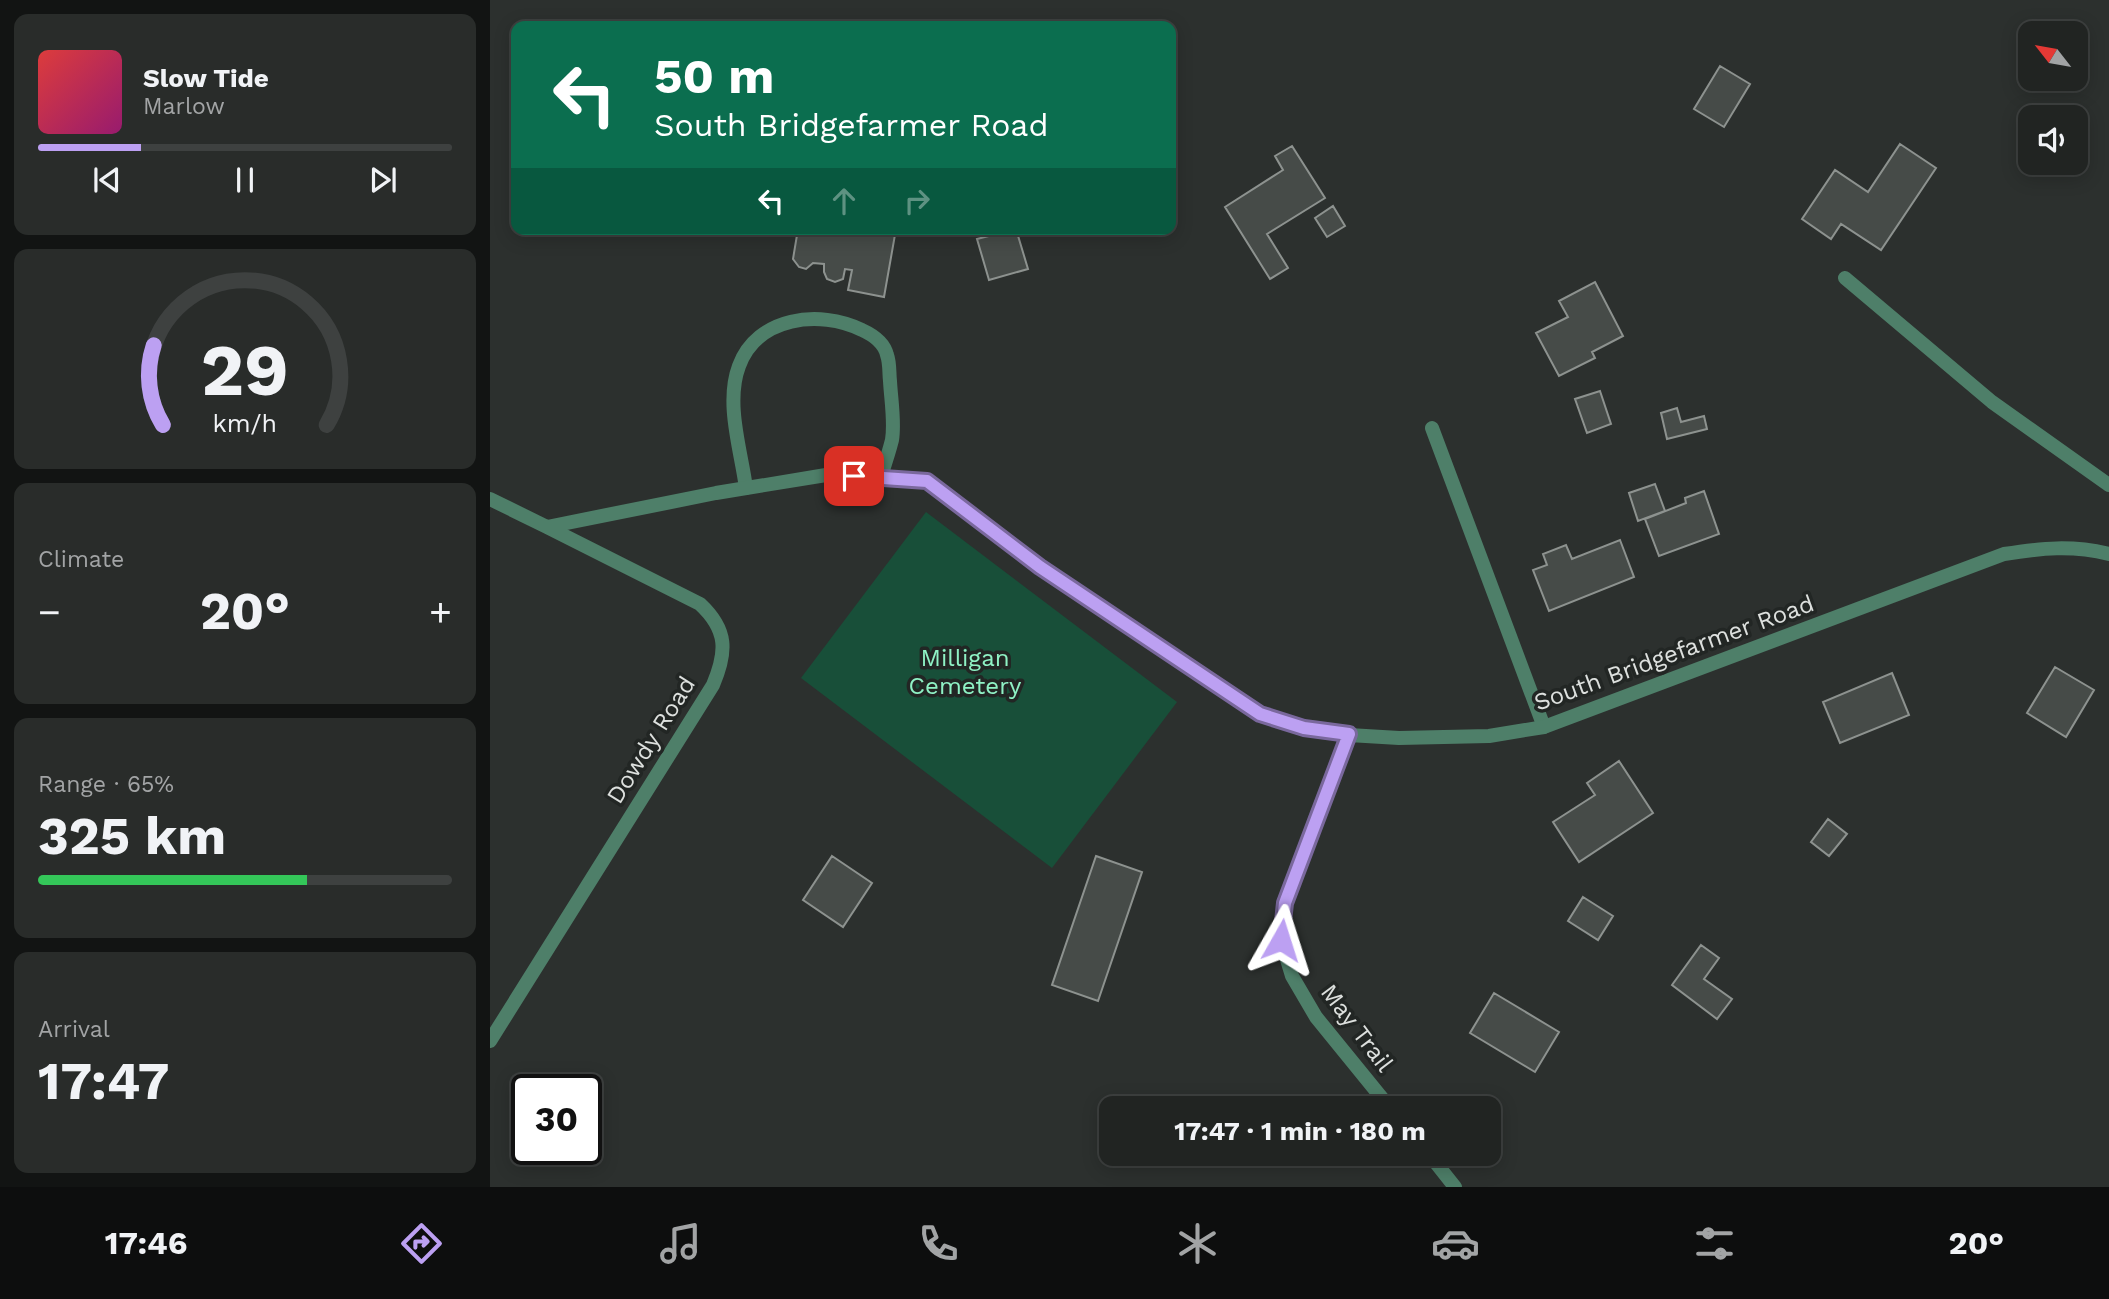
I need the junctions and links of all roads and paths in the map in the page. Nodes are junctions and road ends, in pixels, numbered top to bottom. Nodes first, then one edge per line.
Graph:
1 (1845, 278) dead end
2 (1432, 428) dead end
3 (881, 476) junction
4 (2109, 485) edge
5 (746, 488) junction
6 (490, 499) edge
7 (547, 527) junction
8 (2109, 554) edge
9 (1544, 727) junction
10 (1349, 734) junction
11 (490, 1041) edge
12 (1381, 1096) edge
13 (1438, 1166) edge
14 (1455, 1187) edge

1 - 4 street
2 - 9 street
3 - 5 street, South Bridgefarmer Road
3 - 5 street
3 - 10 street, South Bridgefarmer Road
5 - 7 street, South Bridgefarmer Road
6 - 7 street
7 - 11 street, Dowdy Road
8 - 9 street, South Bridgefarmer Road
9 - 10 street, South Bridgefarmer Road
10 - 12 street, May Trail
13 - 14 street

